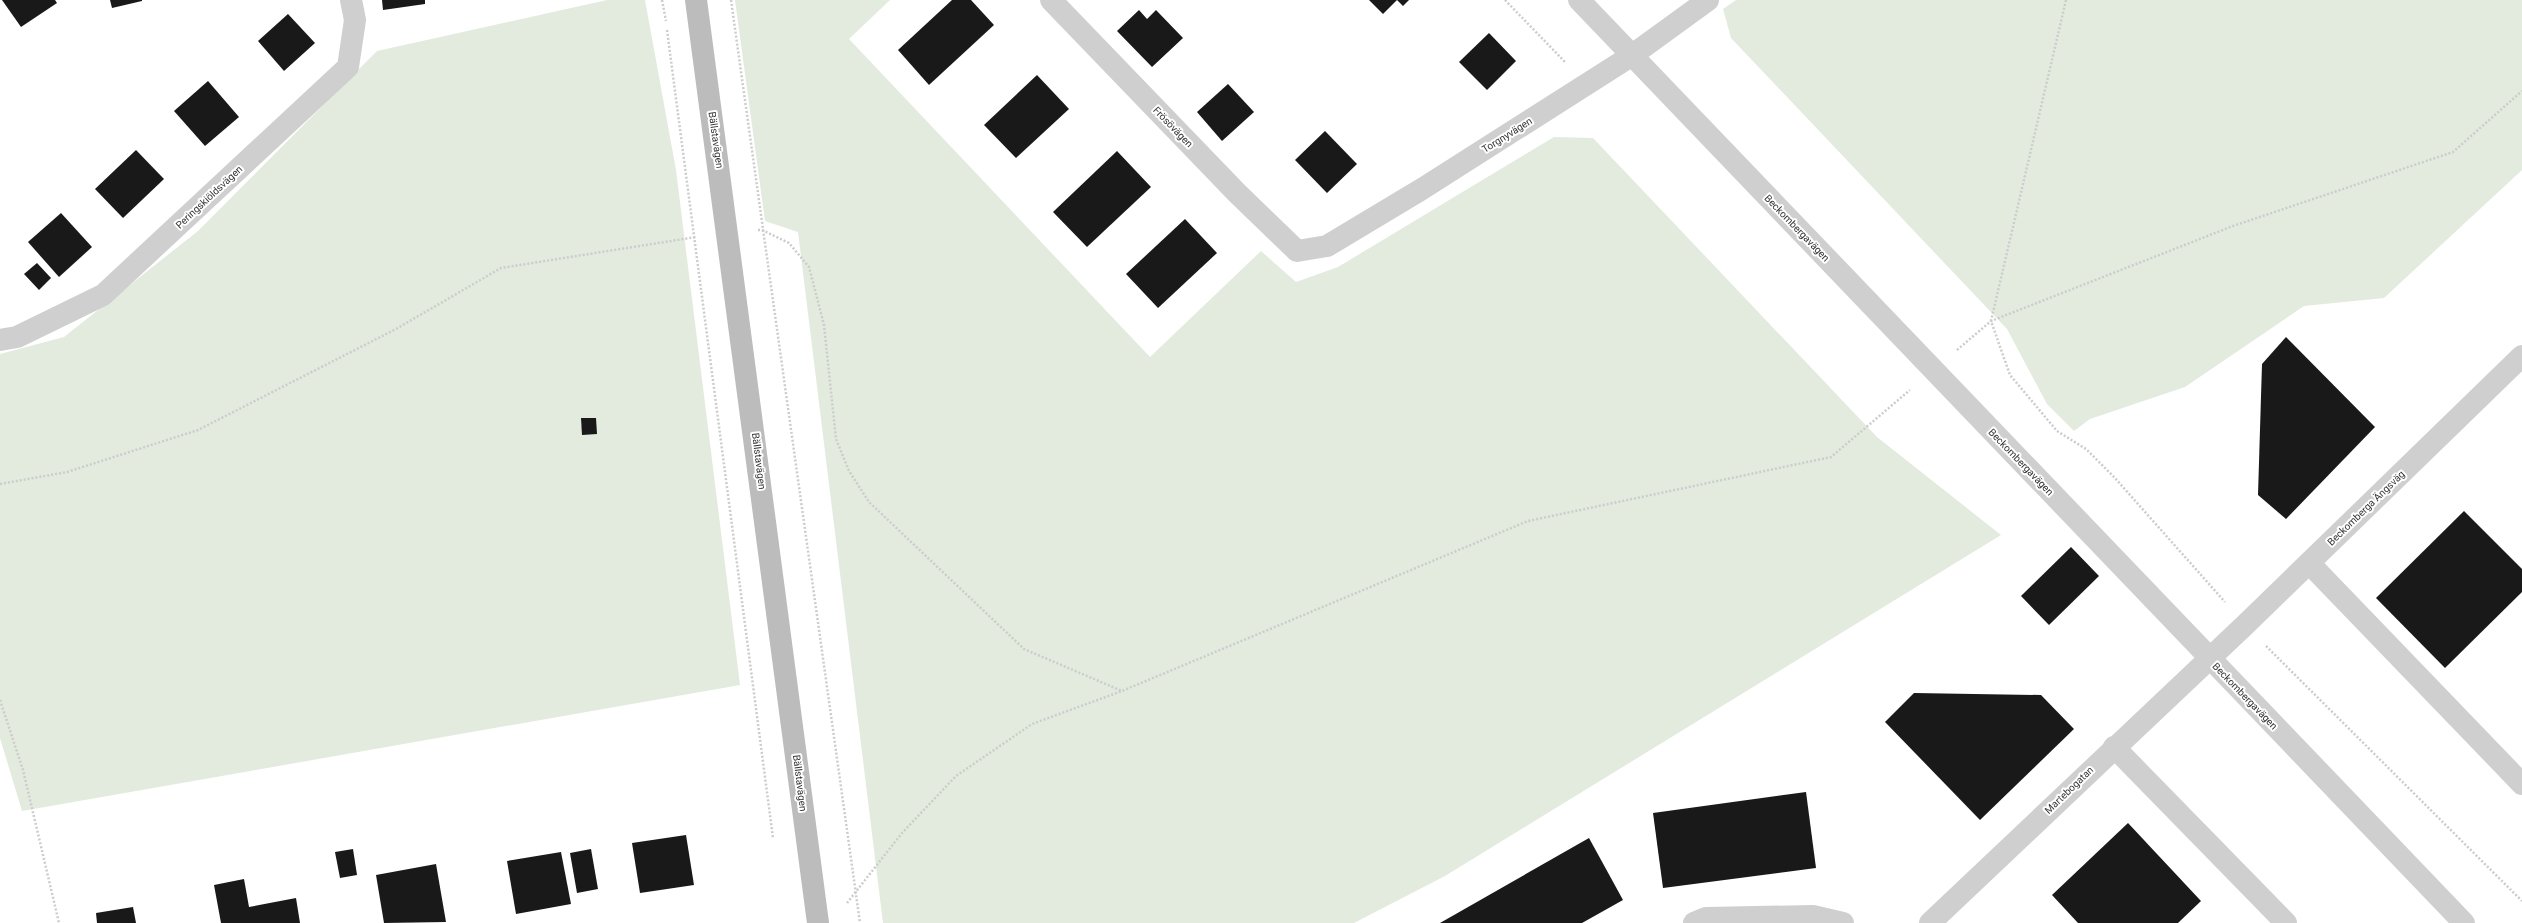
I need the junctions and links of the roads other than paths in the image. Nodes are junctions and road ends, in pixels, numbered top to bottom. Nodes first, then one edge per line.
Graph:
1 (352, 0) edge
2 (696, 0) edge
3 (1051, 0) edge
4 (1579, 0) edge
5 (1708, 0) edge
6 (1631, 56) junction
7 (1296, 251) joint
8 (0, 340) edge
9 (2522, 356) edge
10 (2309, 563) junction
11 (2209, 658) junction
12 (2114, 747) junction
13 (2522, 784) edge
14 (818, 923) edge
15 (1694, 923) edge
16 (1843, 923) edge
17 (1930, 923) edge
18 (2286, 923) edge
19 (2464, 923) edge

1 - 8 street, Peringskiöldsvägen
2 - 14 street, Bällstavägen
3 - 7 street, Frösövägen
4 - 6 street, Beckombergavägen
5 - 6 street, Torgnyvägen
6 - 7 street, Torgnyvägen
6 - 11 street, Beckombergavägen
9 - 10 street, Beckomberga Ängsväg
10 - 11 street, Beckomberga Ängsväg
10 - 13 street
11 - 12 street, Martebogatan
11 - 19 street, Beckombergavägen
12 - 17 street, Martebogatan
12 - 18 street
15 - 16 street

